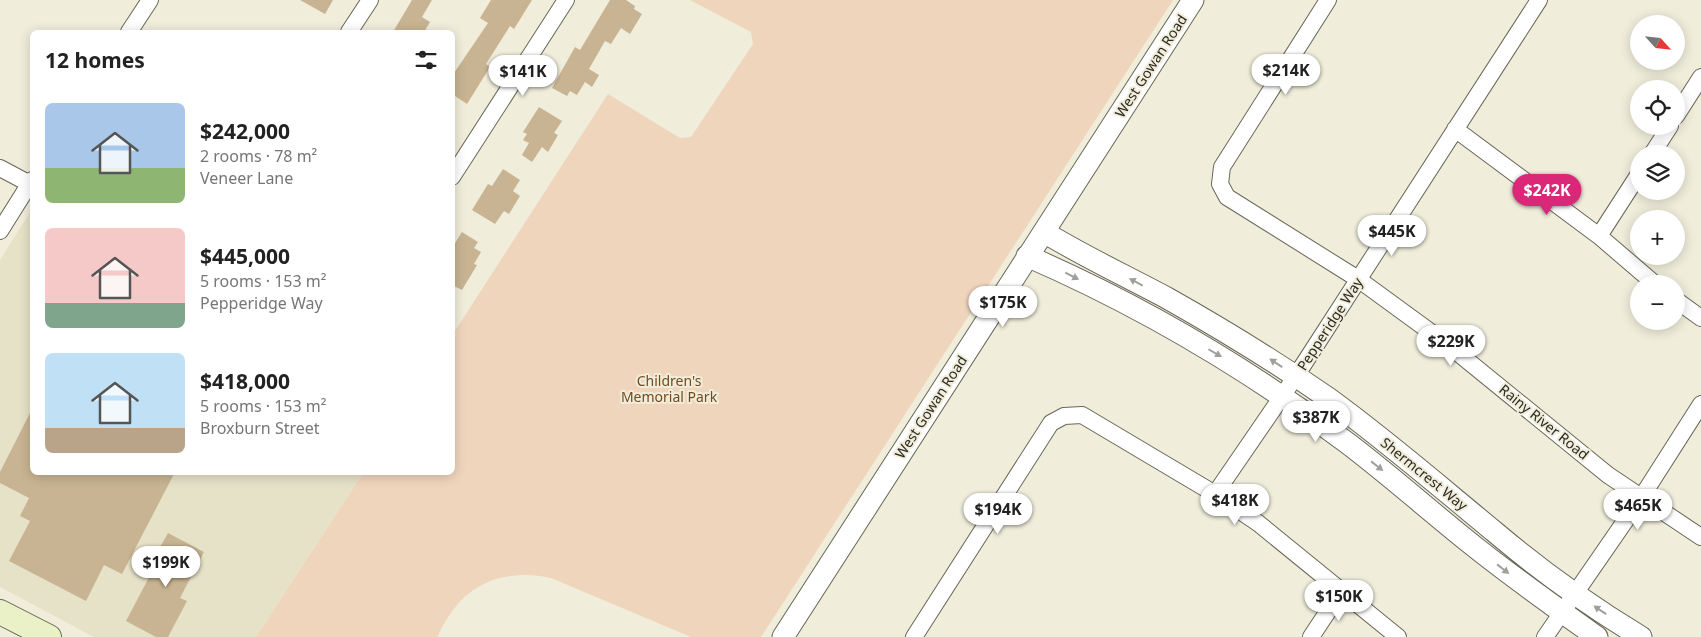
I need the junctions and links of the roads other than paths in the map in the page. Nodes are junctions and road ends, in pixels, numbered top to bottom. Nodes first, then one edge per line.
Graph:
1 (150, 0) edge
2 (370, 0) edge
3 (566, 0) edge
4 (1194, 0) edge
5 (1328, 0) edge
6 (1539, 0) edge
7 (130, 30) edge
8 (350, 30) edge
9 (1701, 77) edge
10 (1685, 102) edge
11 (1455, 129) junction
12 (0, 168) edge
13 (455, 171) edge
14 (30, 182) edge
15 (30, 184) edge
16 (1630, 188) edge
17 (0, 231) edge
18 (1044, 232) junction
19 (1599, 236) junction
20 (1027, 256) junction
21 (1644, 275) edge
22 (1358, 279) junction
23 (1685, 306) edge
24 (1701, 318) edge
25 (1296, 376) junction
26 (1282, 397) junction
27 (1701, 404) edge
28 (1215, 494) junction
29 (1641, 498) junction
30 (1701, 536) edge
31 (1342, 590) junction
32 (1576, 594) junction
33 (0, 612) edge
34 (1562, 613) junction
35 (49, 637) edge
36 (783, 637) edge
37 (914, 637) edge
38 (1311, 637) edge
39 (1398, 637) edge
40 (1545, 637) edge
41 (1597, 637) edge
42 (1640, 637) edge

1 - 7 street
2 - 8 street
3 - 13 street
4 - 18 street, West Gowan Road
5 - 22 street, Rainy River Road
6 - 11 street, Pepperidge Way
9 - 10 street
11 - 19 street
11 - 22 street, Pepperidge Way
12 - 14 street
15 - 17 street
16 - 19 street
18 - 20 street, West Gowan Road
25 -> 18 street, Shermcrest Way
19 - 21 street
20 -> 26 street, Shermcrest Way
20 - 36 street, West Gowan Road
22 - 25 street, Pepperidge Way
22 - 29 street, Rainy River Road
23 - 24 street
25 - 26 street, Pepperidge Way
25 - 32 street, Shermcrest Way
26 - 28 street, Pepperidge Way
26 -> 34 street, Shermcrest Way
27 - 29 street
28 - 31 street
28 - 37 street
29 - 30 street, Rainy River Road
29 - 32 street
31 - 38 street
31 - 39 street
32 - 34 street
42 -> 32 street, Shermcrest Way
33 - 35 main road
34 - 40 street
34 - 41 street, Shermcrest Way

